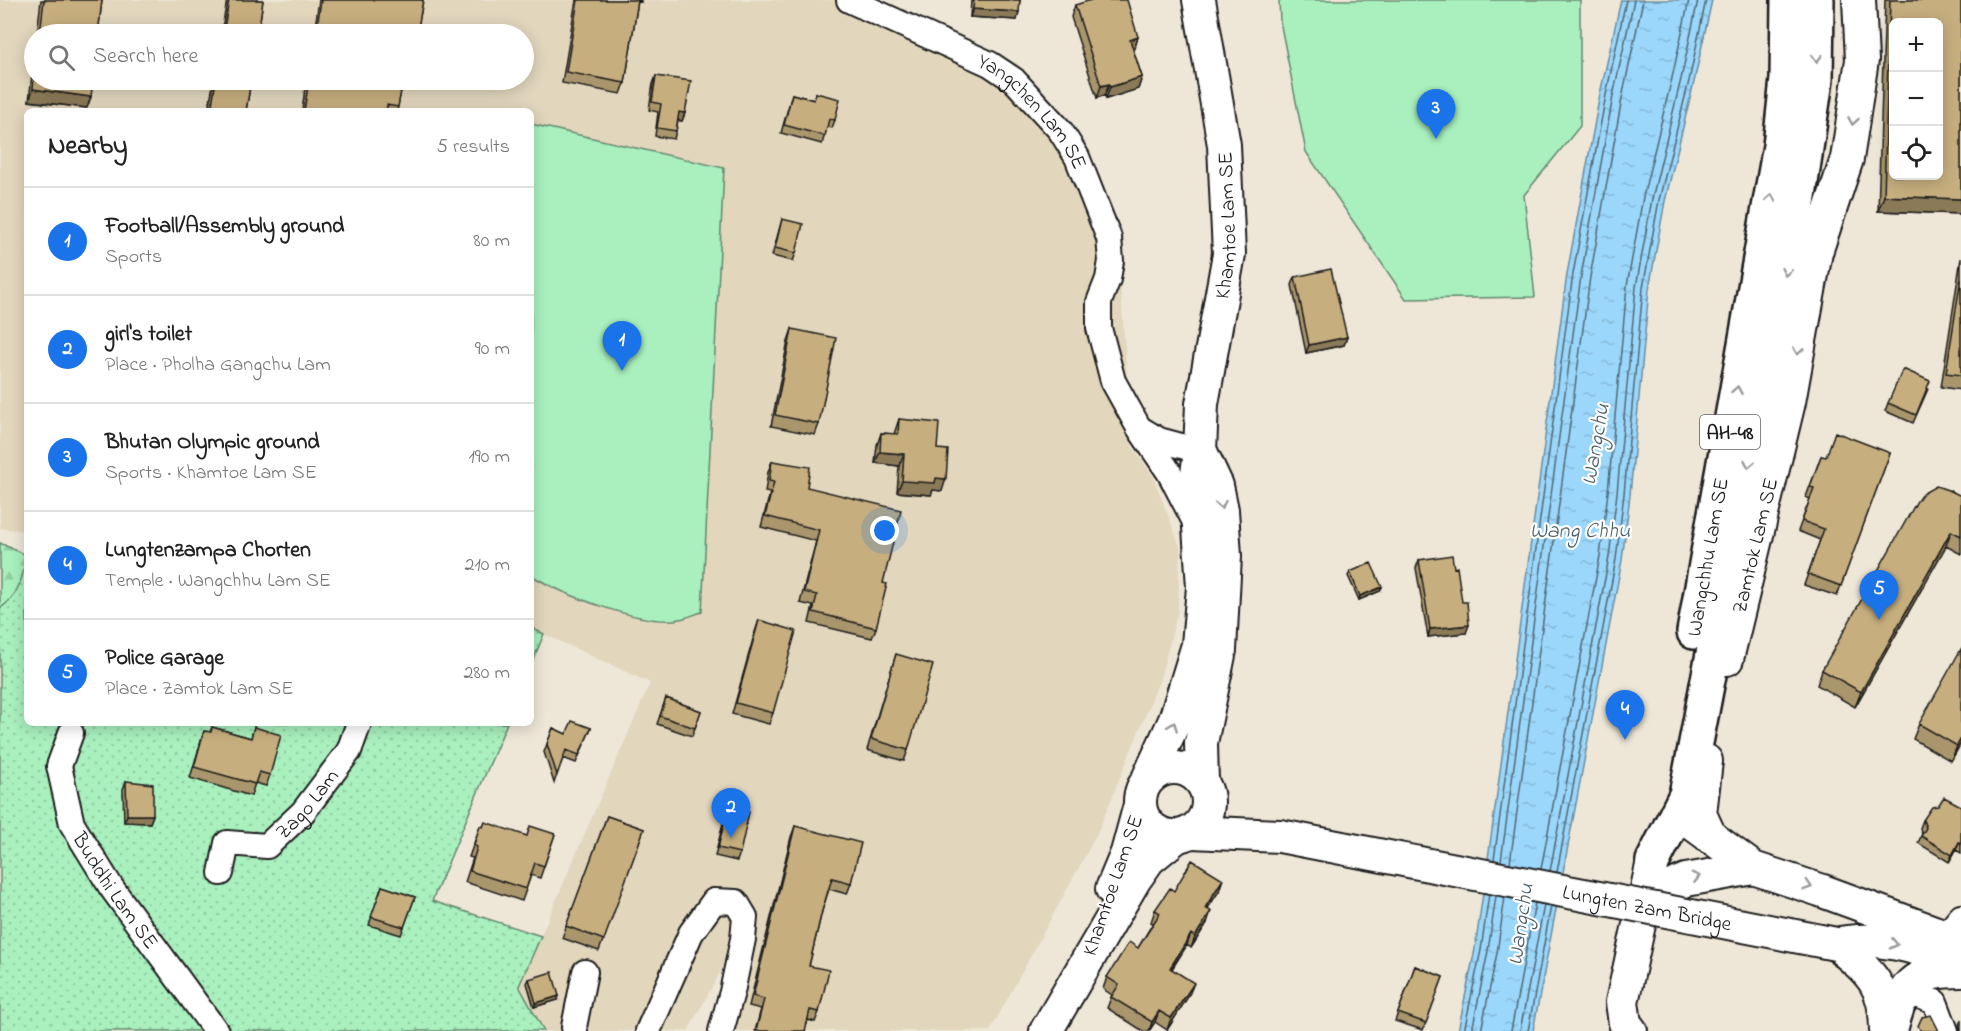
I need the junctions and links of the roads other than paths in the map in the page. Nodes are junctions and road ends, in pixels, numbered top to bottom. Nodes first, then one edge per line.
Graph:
1 (849, 0) edge
2 (1199, 0) edge
3 (1788, 0) edge
4 (1816, 0) edge
5 (1859, 0) edge
6 (1139, 428) junction
7 (1200, 451) junction
8 (1198, 527) junction
9 (358, 726) edge
10 (71, 733) dead end
11 (1204, 789) junction
12 (1144, 792) junction
13 (1686, 795) junction
14 (1184, 834) junction
15 (1280, 836) junction
16 (1711, 838) junction
17 (1653, 861) junction
18 (1753, 868) junction
19 (221, 873) dead end
20 (1644, 899) junction
21 (1956, 932) edge
22 (1836, 944) junction
23 (1961, 963) edge
24 (1084, 965) junction
25 (1961, 971) edge
26 (585, 972) dead end
27 (1622, 1021) edge
28 (1891, 1024) edge
29 (216, 1031) edge
30 (575, 1031) edge
31 (648, 1031) edge
32 (721, 1031) edge
33 (1046, 1031) edge
34 (1947, 1031) edge

1 - 6 street, Yangchen Lam SE
2 - 7 main road, Khamtoe Lam SE
17 -> 3 highway, Wangchhu Lam SE / AH-48
4 -> 13 highway, Wangchhu Lam SE / AH-48
5 -> 16 main road, Zamtok Lam SE
6 - 7 street
6 - 8 street
7 - 8 main road, Khamtoe Lam SE
7 -> 11 main road, Khamtoe Lam SE
12 -> 8 main road, Khamtoe Lam SE
9 - 19 street, Zago Lam
10 - 29 street, Buddhi Lam SE
11 - 12 main road
11 - 14 main road
11 - 15 main road
12 - 14 main road
12 - 24 main road, Khamtoe Lam SE
13 - 16 main road, Wangchhu Lam SE
13 - 17 highway, Wangchhu Lam SE
14 - 15 main road
14 - 24 main road, Khamtoe Lam SE
15 - 22 main road, Lungten Zam Bridge, bridge
16 - 18 main road
17 - 20 main road
20 -> 18 main road
18 -> 21 main road
20 - 27 main road
22 -> 23 main road
22 - 28 main road
24 - 33 main road, Khamtoe Lam SE
25 - 28 main road
26 - 30 street
28 - 34 street
31 - 32 street

